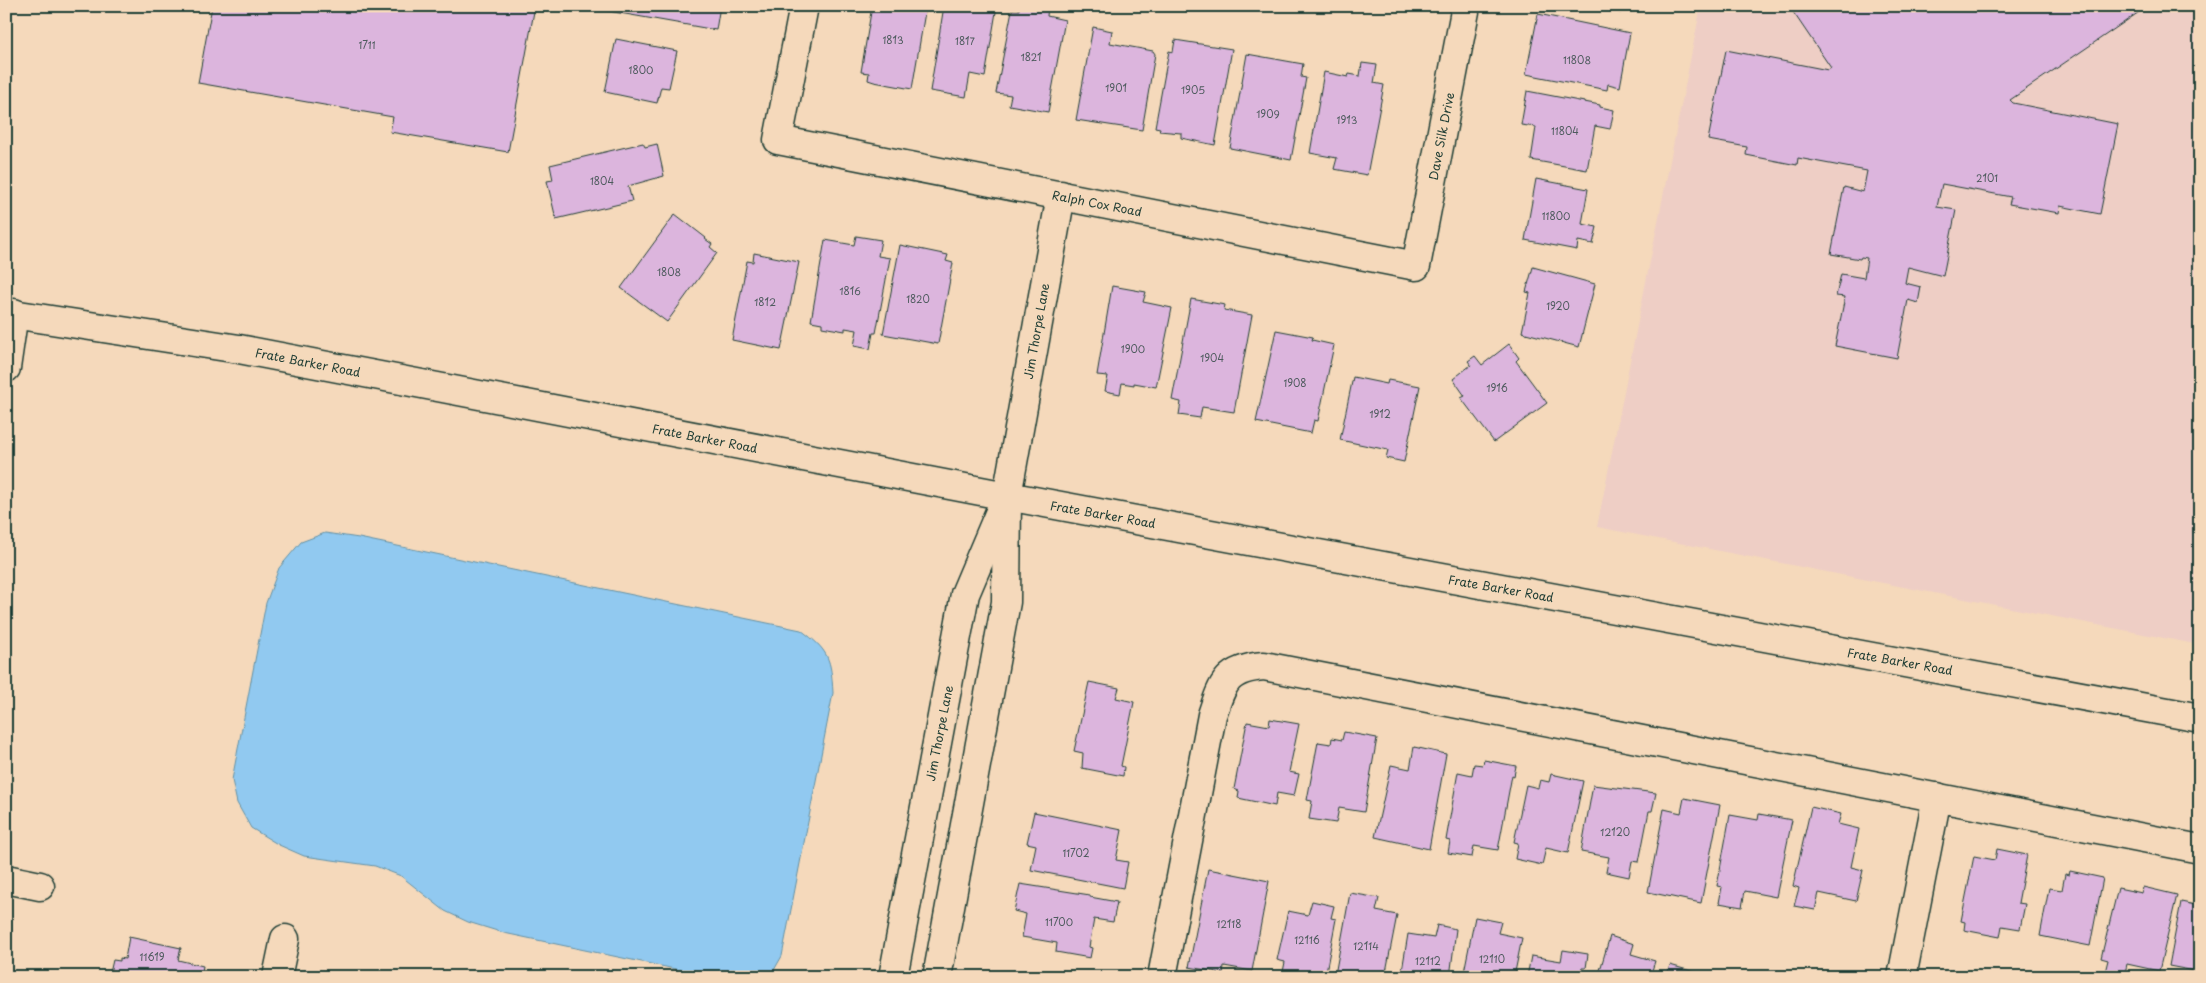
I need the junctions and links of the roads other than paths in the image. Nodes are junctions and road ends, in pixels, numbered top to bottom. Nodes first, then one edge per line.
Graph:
1 (804, 6) edge
2 (1466, 6) edge
3 (1061, 195) junction
4 (1416, 266) joint
5 (10, 313) edge
6 (6, 368) edge
7 (1007, 496) junction
8 (2200, 718) edge
9 (1937, 797) junction
10 (2200, 849) edge
11 (6, 879) edge
12 (40, 886) dead end
13 (285, 939) dead end
14 (278, 977) edge
15 (893, 977) edge
16 (937, 977) edge
17 (1162, 977) edge
18 (1902, 977) edge

1 - 3 street, Ralph Cox Road
2 - 4 street, Dave Silk Drive
3 - 4 street, Ralph Cox Road
3 - 7 street, Jim Thorpe Lane
5 - 6 street
5 - 7 street, Frate Barker Road
7 - 8 street, Frate Barker Road
7 - 15 street, Jim Thorpe Lane
7 - 16 street, Jim Thorpe Lane
9 - 10 street
9 - 17 street
9 - 18 street
11 - 12 street
13 - 14 street

